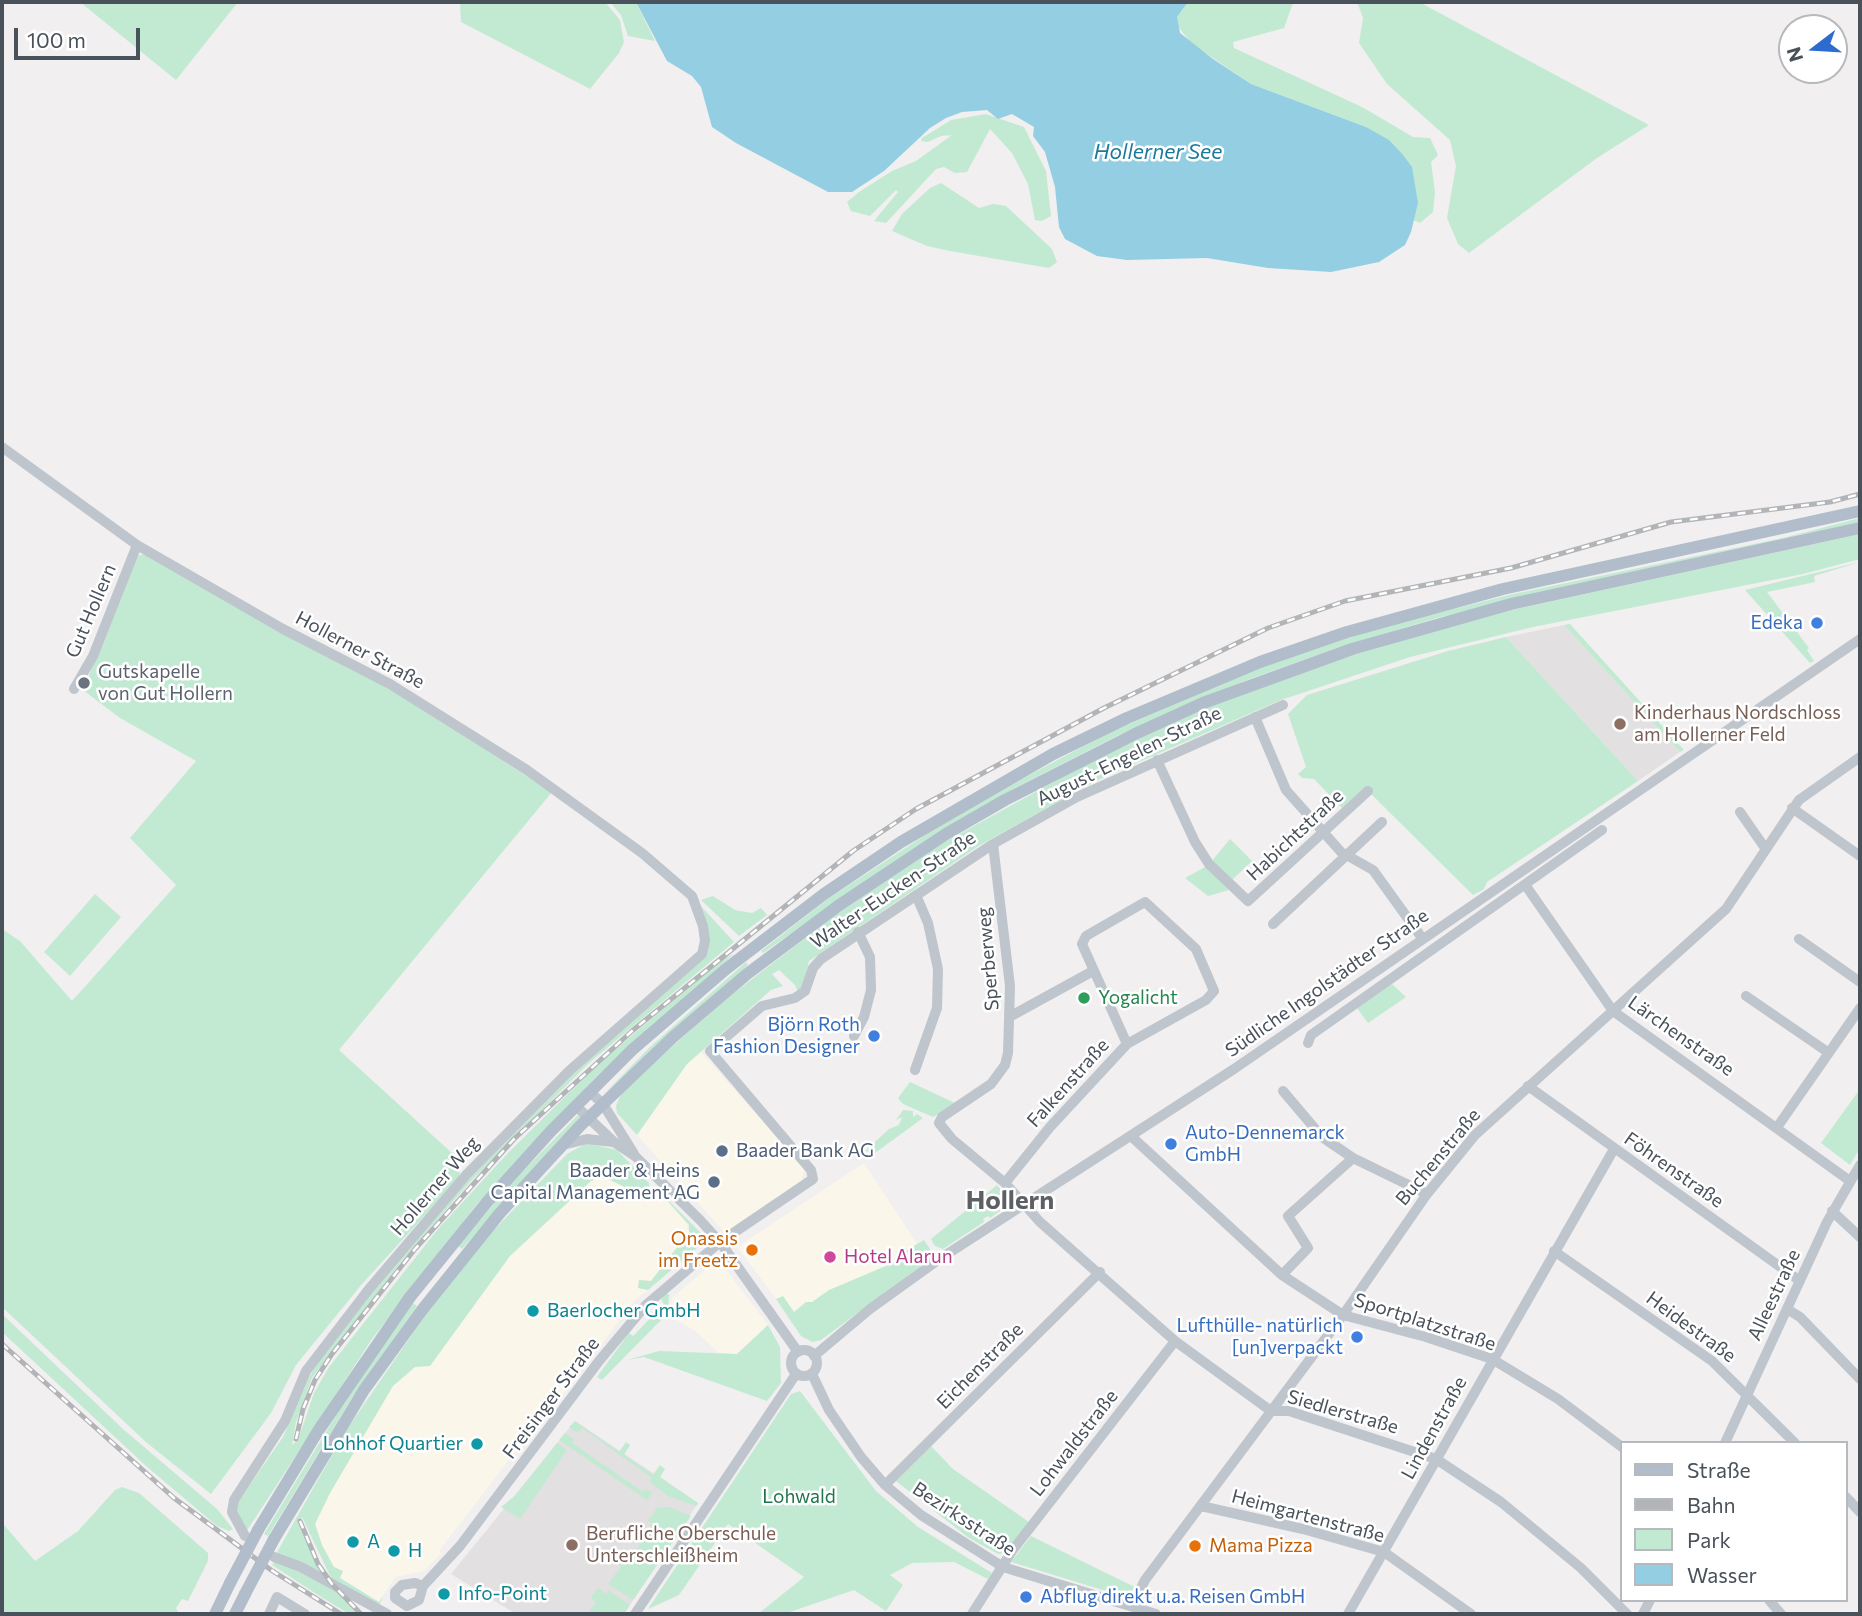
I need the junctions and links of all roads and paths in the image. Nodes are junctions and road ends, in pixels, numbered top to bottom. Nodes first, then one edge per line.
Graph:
1 (2, 447) edge
2 (1860, 511) edge
3 (1860, 528) edge
4 (137, 545) junction
5 (1860, 639) edge
6 (74, 689) dead end
7 (1283, 705) dead end
8 (1255, 717) junction
9 (1860, 757) edge
10 (1157, 760) junction
11 (1368, 791) dead end
12 (1792, 808) junction
13 (1740, 813) dead end
14 (1382, 822) dead end
15 (1602, 830) dead end
16 (1323, 832) junction
17 (993, 844) junction
18 (1765, 848) junction
19 (1346, 855) junction
20 (1860, 856) edge
21 (1526, 886) junction
22 (916, 895) junction
23 (692, 896) joint
24 (1273, 924) dead end
25 (858, 932) junction
26 (1422, 938) junction
27 (1799, 939) dead end
28 (1093, 971) junction
29 (1860, 982) edge
30 (1746, 996) dead end
31 (1860, 1008) edge
32 (1613, 1011) junction
33 (1011, 1016) junction
34 (853, 1036) dead end
35 (1308, 1043) dead end
36 (1127, 1044) junction
37 (1829, 1053) junction
38 (915, 1070) dead end
39 (1528, 1086) junction
40 (1283, 1091) dead end
41 (590, 1092) junction
42 (603, 1104) junction
43 (576, 1106) junction
44 (589, 1117) junction
45 (939, 1123) joint
46 (1778, 1126) junction
47 (1132, 1136) junction
48 (614, 1142) junction
49 (562, 1145) junction
50 (1614, 1149) junction
51 (635, 1156) junction
52 (1353, 1158) junction
53 (1860, 1165) edge
54 (1850, 1181) junction
55 (1005, 1183) junction
56 (1427, 1194) junction
57 (1026, 1205) junction
58 (1832, 1212) junction
59 (1860, 1237) edge
60 (720, 1242) junction
61 (1554, 1251) junction
62 (1100, 1272) junction
63 (1282, 1275) junction
64 (1800, 1281) junction
65 (1787, 1309) junction
66 (1343, 1315) junction
67 (1175, 1341) junction
68 (798, 1352) junction
69 (814, 1356) junction
70 (1492, 1359) junction
71 (796, 1374) junction
72 (811, 1374) junction
73 (1860, 1379) edge
74 (1747, 1396) junction
75 (1271, 1411) junction
76 (1726, 1441) edge
77 (1793, 1441) edge
78 (1620, 1446) edge
79 (1436, 1460) junction
80 (884, 1485) junction
81 (1848, 1499) edge
82 (1201, 1506) junction
83 (1860, 1512) edge
84 (245, 1536) dead end
85 (1384, 1552) junction
86 (274, 1557) dead end
87 (1003, 1567) junction
88 (423, 1587) dead end
89 (1132, 1606) junction
90 (638, 1613) edge
91 (215, 1614) edge
92 (234, 1614) edge
93 (269, 1614) edge
94 (305, 1614) edge
95 (387, 1614) edge
96 (972, 1614) edge
97 (1156, 1614) edge
98 (1348, 1614) edge
99 (1471, 1614) edge
100 (1627, 1614) edge

1 - 4 street, Hollerner Straße
2 - 41 main road
3 - 42 main road
4 - 6 street, Gut Hollern
4 - 23 street, Hollerner Straße
5 - 26 street, Südliche Ingolstädter Straße
7 - 8 street, August-Engelen-Straße
8 - 10 street, August-Engelen-Straße
8 - 16 street
9 - 12 street, Buchenstraße
10 - 16 street, Habichtstraße
10 - 17 street, August-Engelen-Straße
11 - 16 street, Habichtstraße
12 - 18 street, Buchenstraße
12 - 20 street
13 - 18 street
14 - 19 street
15 - 21 street
16 - 19 street
17 - 22 street, Walter-Eucken-Straße
17 - 33 street, Sperberweg
18 - 32 street, Buchenstraße
19 - 24 street
19 - 26 street
21 - 32 street, Lärchenstraße
21 - 35 street
22 - 25 street, Walter-Eucken-Straße
22 - 38 street
23 - 84 street, Hollerner Weg
25 - 34 street
25 - 60 street, Walter-Eucken-Straße
26 - 47 street, Südliche Ingolstädter Straße
27 - 29 street
28 - 33 street
28 - 36 street
28 - 36 street, Falkenstraße
30 - 37 street
31 - 37 street
32 - 39 street, Buchenstraße
32 - 46 street, Lärchenstraße
33 - 45 street, Sperberweg
36 - 55 street, Falkenstraße
37 - 46 street
39 - 50 street, Föhrenstraße
39 - 56 street, Buchenstraße
40 - 52 street
41 - 42 street
41 - 43 main road
42 - 44 main road
42 - 51 street
43 - 44 street
43 - 91 main road, bridge
44 - 48 street
44 - 49 main road
45 - 55 street, Siedlerstraße
46 - 54 street, Lärchenstraße
47 - 57 street, Südliche Ingolstädter Straße
47 - 63 street, Sportplatzstraße
48 - 49 street
48 - 51 street
49 - 92 main road, bridge
50 - 61 street, Lindenstraße
50 - 64 street, Föhrenstraße
51 - 60 street
52 - 56 street
52 - 63 street
53 - 54 street, Alleestraße
54 - 58 street, Alleestraße
55 - 57 street, Siedlerstraße
56 - 66 street, Buchenstraße
57 - 62 street, Siedlerstraße
57 - 69 street, Südliche Ingolstädter Straße
58 - 59 street
58 - 64 street, Alleestraße
60 - 68 street
60 - 88 street, Freisinger Straße
61 - 70 street, Lindenstraße
61 - 74 street, Heidestraße
62 - 67 street, Siedlerstraße
62 - 80 street, Eichenstraße
63 - 66 street, Sportplatzstraße
64 - 65 street, Alleestraße
65 - 73 street
65 - 74 street, Alleestraße
66 - 70 street, Sportplatzstraße
66 - 75 street, Buchenstraße
67 - 75 street, Siedlerstraße
67 - 87 street, Lohwaldstraße
68 - 69 street
68 - 71 street
69 - 72 street
70 - 78 street, Sportplatzstraße
70 - 79 street, Lindenstraße
71 - 72 street
71 - 90 street
72 - 80 street, Bezirksstraße
74 - 76 street, Alleestraße
74 - 77 street, Heidestraße
75 - 79 street, Siedlerstraße
75 - 82 street, Buchenstraße
79 - 85 street, Lindenstraße
79 - 100 street, Siedlerstraße
80 - 87 street, Bezirksstraße
81 - 83 street
82 - 85 street, Heimgartenstraße
82 - 89 street, Buchenstraße
85 - 98 street, Lindenstraße
85 - 99 street, Heimgartenstraße
86 - 95 street
87 - 89 street, Bezirksstraße
87 - 96 street, Lohwaldstraße
89 - 97 street, Bezirksstraße
93 - 94 street

